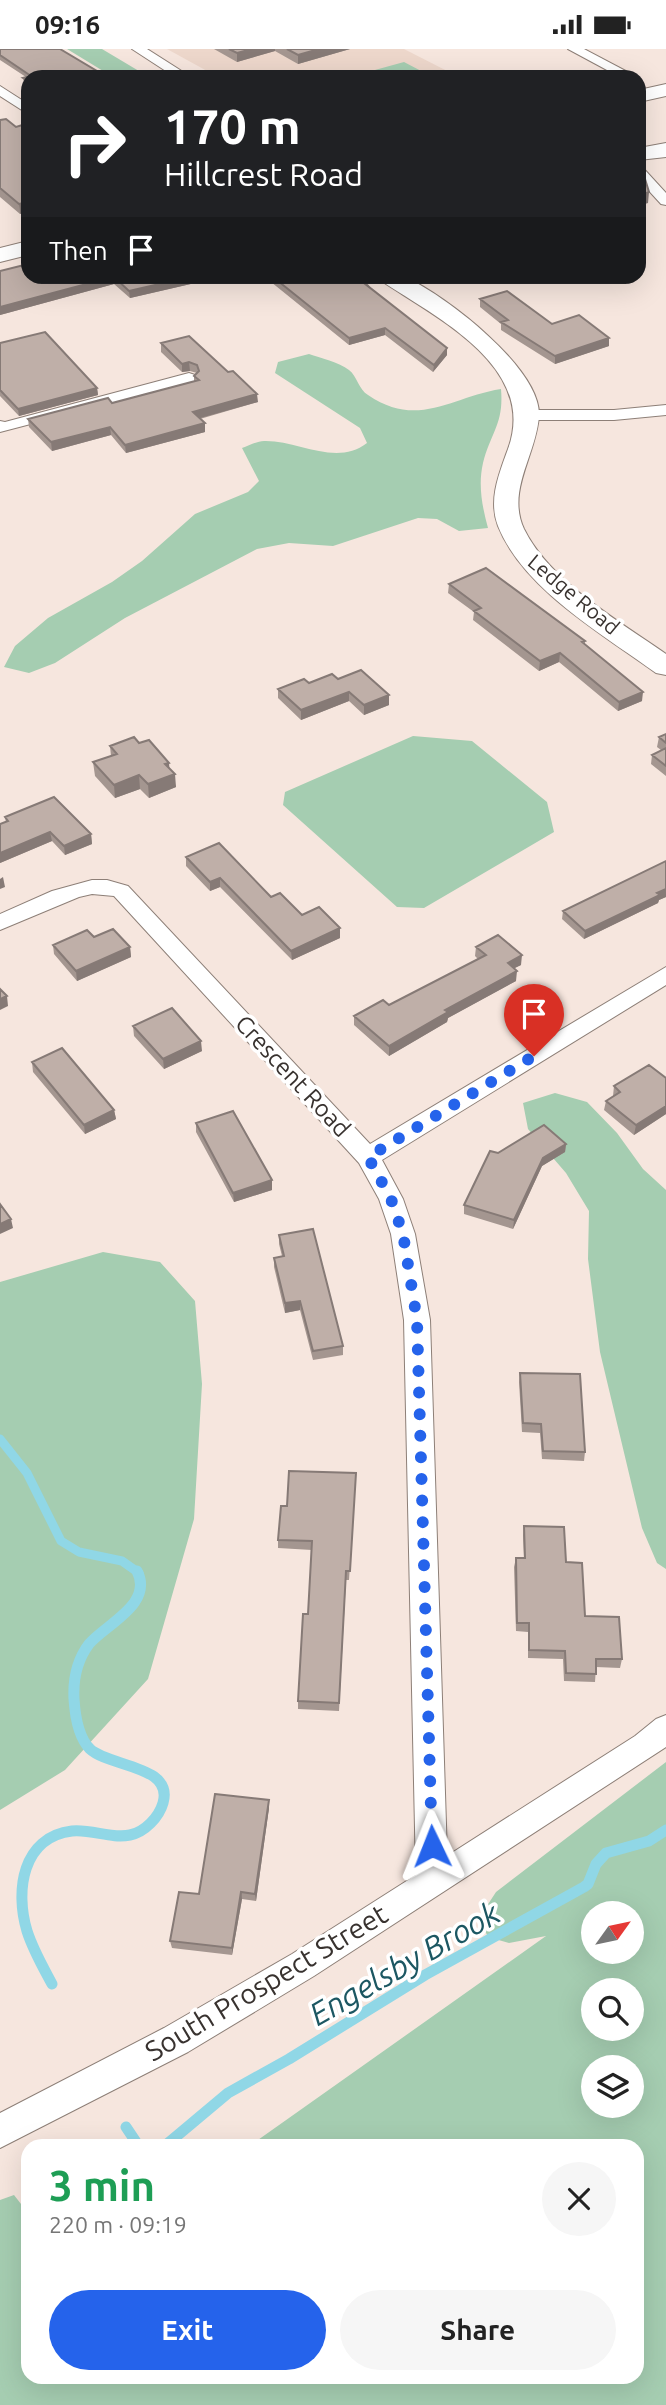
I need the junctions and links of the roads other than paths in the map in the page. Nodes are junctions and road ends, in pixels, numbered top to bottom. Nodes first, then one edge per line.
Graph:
1 (138, 49) edge
2 (574, 49) edge
3 (172, 70) edge
4 (616, 70) edge
5 (0, 90) edge
6 (21, 105) edge
7 (666, 150) edge
8 (646, 152) edge
9 (646, 180) edge
10 (666, 201) edge
11 (21, 250) edge
12 (0, 255) edge
13 (400, 284) edge
14 (189, 378) dead end
15 (666, 410) edge
16 (529, 415) junction
17 (0, 426) edge
18 (666, 667) edge
19 (0, 923) edge
20 (666, 975) edge
21 (368, 1157) junction
22 (666, 1729) edge
23 (432, 1881) junction
24 (0, 2131) edge

1 - 3 street
2 - 4 street
5 - 6 street
7 - 8 main road
9 - 10 street
11 - 12 main road
13 - 16 street
14 - 17 street
15 - 16 street
16 - 18 street, Ledge Road
19 - 21 street, Crescent Road
20 - 21 street
21 - 23 street, Crescent Road
22 - 23 street, South Prospect Street
23 - 24 street, South Prospect Street

